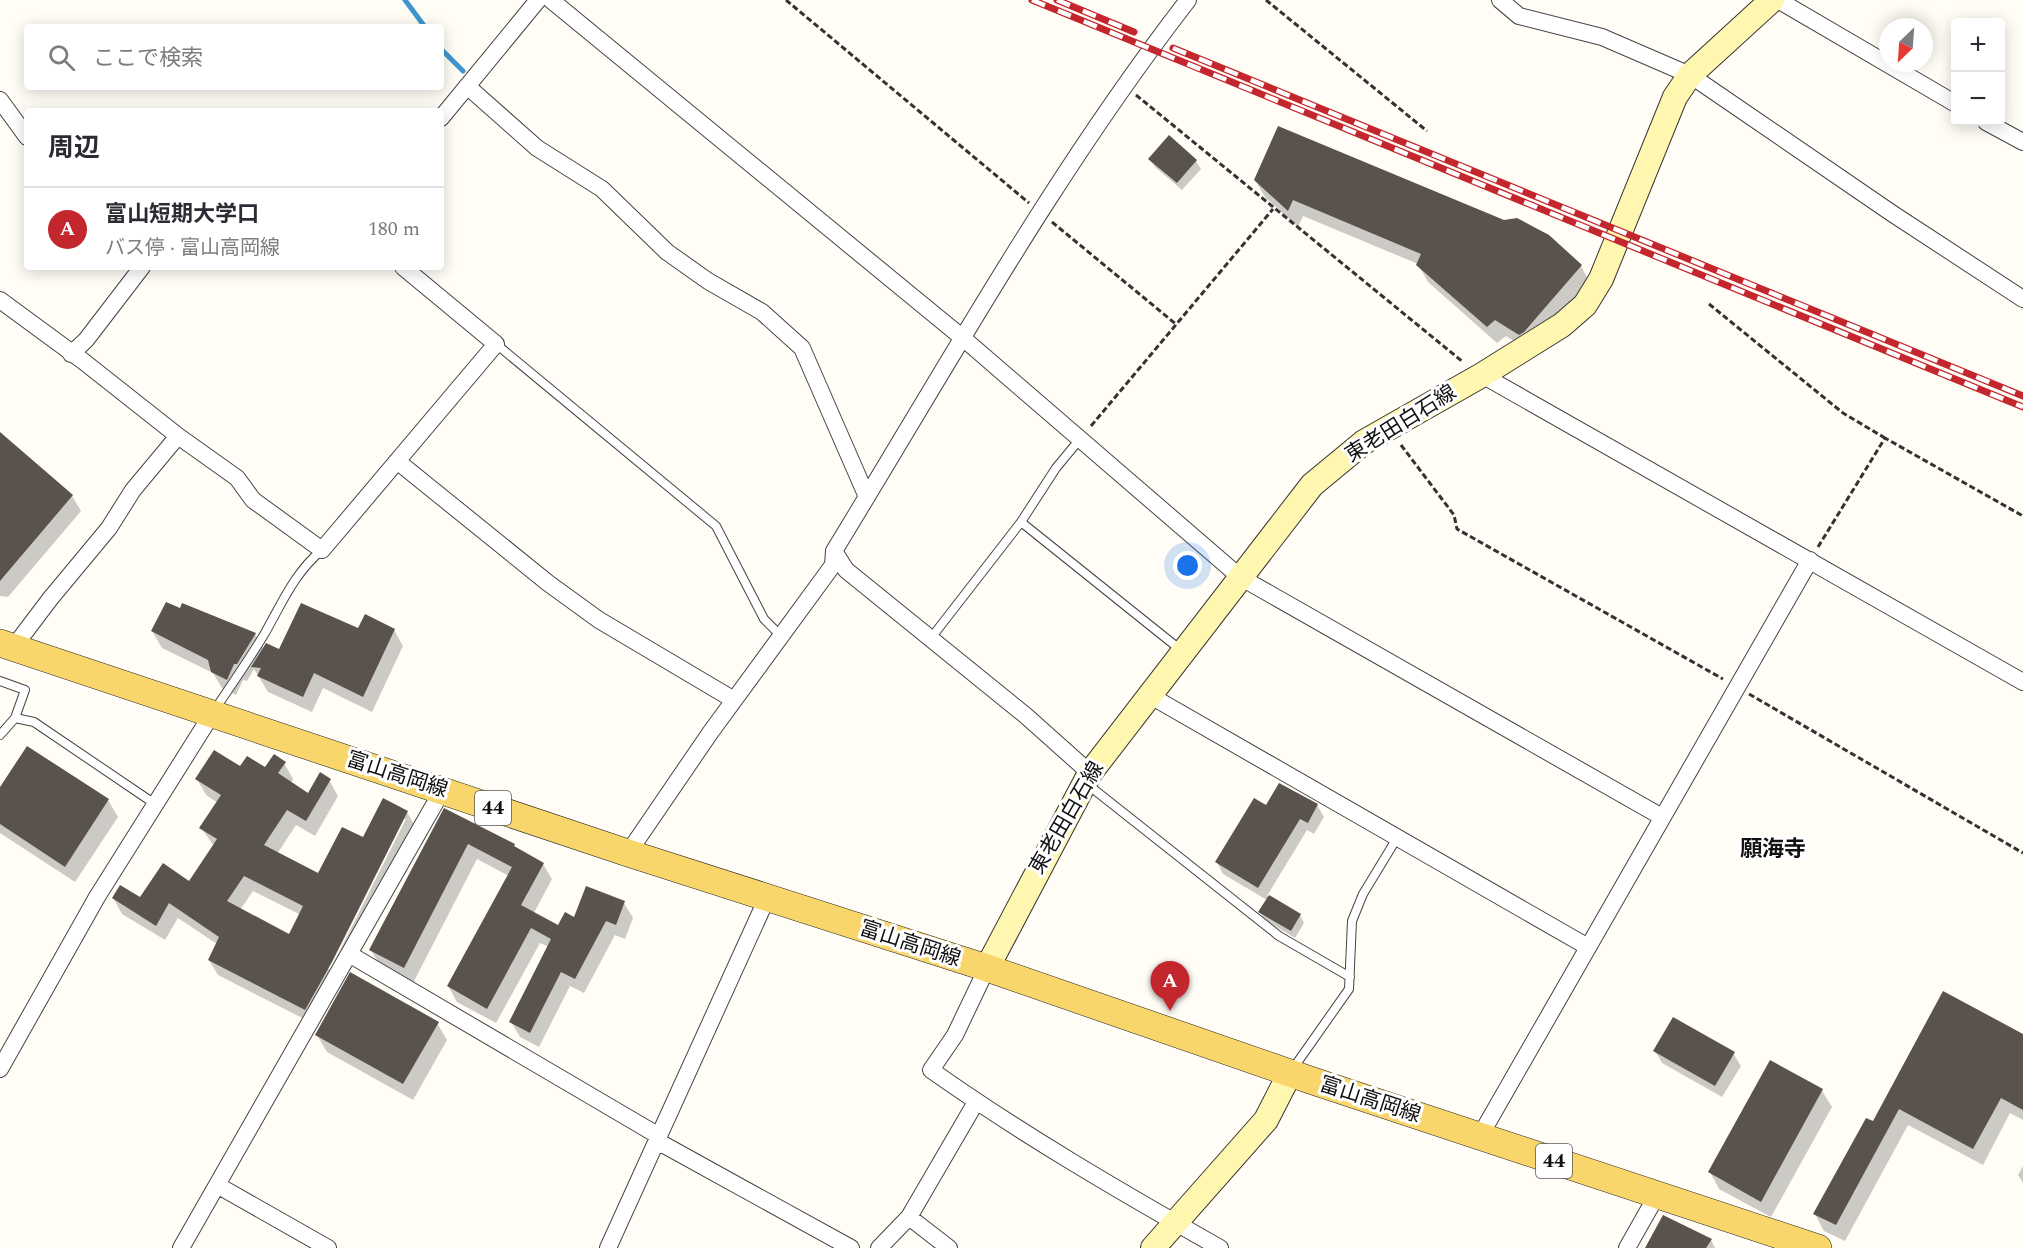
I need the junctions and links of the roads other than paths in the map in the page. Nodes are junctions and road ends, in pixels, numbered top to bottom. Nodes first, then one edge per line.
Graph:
1 (538, 0) edge
2 (551, 0) edge
3 (1188, 0) edge
4 (1500, 0) edge
5 (1772, 0) edge
6 (1778, 0) edge
7 (1690, 75) junction
8 (467, 86) junction
9 (0, 100) edge
10 (1951, 101) edge
11 (444, 114) edge
12 (1993, 126) edge
13 (24, 132) edge
14 (2023, 142) edge
15 (140, 270) edge
16 (407, 270) edge
17 (2023, 299) edge
18 (0, 300) edge
19 (964, 339) junction
20 (496, 344) junction
21 (71, 354) junction
22 (1482, 375) junction
23 (178, 436) junction
24 (1080, 439) junction
25 (397, 461) junction
26 (867, 497) junction
27 (1021, 522) junction
28 (322, 550) junction
29 (834, 551) junction
30 (1810, 560) junction
31 (1240, 576) junction
32 (781, 636) junction
33 (931, 638) junction
34 (7, 645) edge
35 (1183, 651) junction
36 (0, 681) edge
37 (2023, 682) edge
38 (1149, 695) junction
39 (734, 700) junction
40 (212, 714) junction
41 (15, 718) junction
42 (0, 735) edge
43 (1087, 777) junction
44 (442, 791) junction
45 (155, 804) junction
46 (1662, 817) junction
47 (1397, 838) junction
48 (628, 853) junction
49 (767, 898) junction
50 (1587, 947) junction
51 (349, 954) junction
52 (987, 968) junction
53 (1350, 977) junction
54 (0, 1069) edge
55 (1290, 1073) junction
56 (976, 1102) junction
57 (1480, 1136) junction
58 (658, 1139) junction
59 (217, 1185) junction
60 (1657, 1195) junction
61 (909, 1217) junction
62 (1174, 1222) junction
63 (614, 1246) edge
64 (181, 1248) edge
65 (328, 1248) edge
66 (851, 1248) edge
67 (879, 1248) edge
68 (950, 1248) edge
69 (1153, 1248) edge
70 (1220, 1248) edge
71 (1628, 1248) edge
72 (1818, 1248) edge

1 - 8 street
2 - 19 street
3 - 19 street
4 - 7 street
5 - 7 main road, 東老田白石線
6 - 10 street
7 - 17 street
7 - 22 main road, 東老田白石線
8 - 11 street
8 - 26 street
9 - 13 street
12 - 14 street
15 - 21 street
16 - 20 street
18 - 21 street
19 - 24 street
19 - 26 street
20 - 25 street
20 - 32 lane
21 - 23 street
22 - 30 street
22 - 31 main road, 東老田白石線
23 - 28 street
23 - 34 street
24 - 27 lane
24 - 31 street
25 - 28 street
25 - 39 street
26 - 29 street
27 - 33 lane
27 - 35 lane
28 - 40 lane
29 - 32 street
29 - 33 street
30 - 37 street
30 - 46 street
31 - 35 main road, 東老田白石線
31 - 46 street
32 - 39 street
33 - 43 street
34 - 40 main road, 富山高岡線 / 44
35 - 38 main road, 東老田白石線
36 - 41 lane
38 - 43 main road, 東老田白石線
38 - 47 street
39 - 48 street
40 - 44 main road, 富山高岡線 / 44
40 - 45 street
41 - 42 lane
41 - 45 lane
43 - 52 main road, 東老田白石線
43 - 53 lane
44 - 48 main road, 富山高岡線 / 44
44 - 51 street
45 - 54 street
46 - 50 street
47 - 50 street
47 - 53 lane
48 - 49 main road, 富山高岡線 / 44
49 - 52 main road, 富山高岡線 / 44
49 - 58 street
50 - 57 street
51 - 58 street
51 - 59 street
52 - 55 main road, 富山高岡線 / 44
52 - 56 street
53 - 55 lane
55 - 57 main road, 富山高岡線 / 44
55 - 62 main road
56 - 61 street
56 - 62 street
57 - 60 main road, 富山高岡線 / 44
58 - 63 street
58 - 66 street
59 - 64 street
59 - 65 street
60 - 71 street
60 - 72 main road, 富山高岡線 / 44
61 - 67 street
61 - 68 street
62 - 69 main road
62 - 70 street

